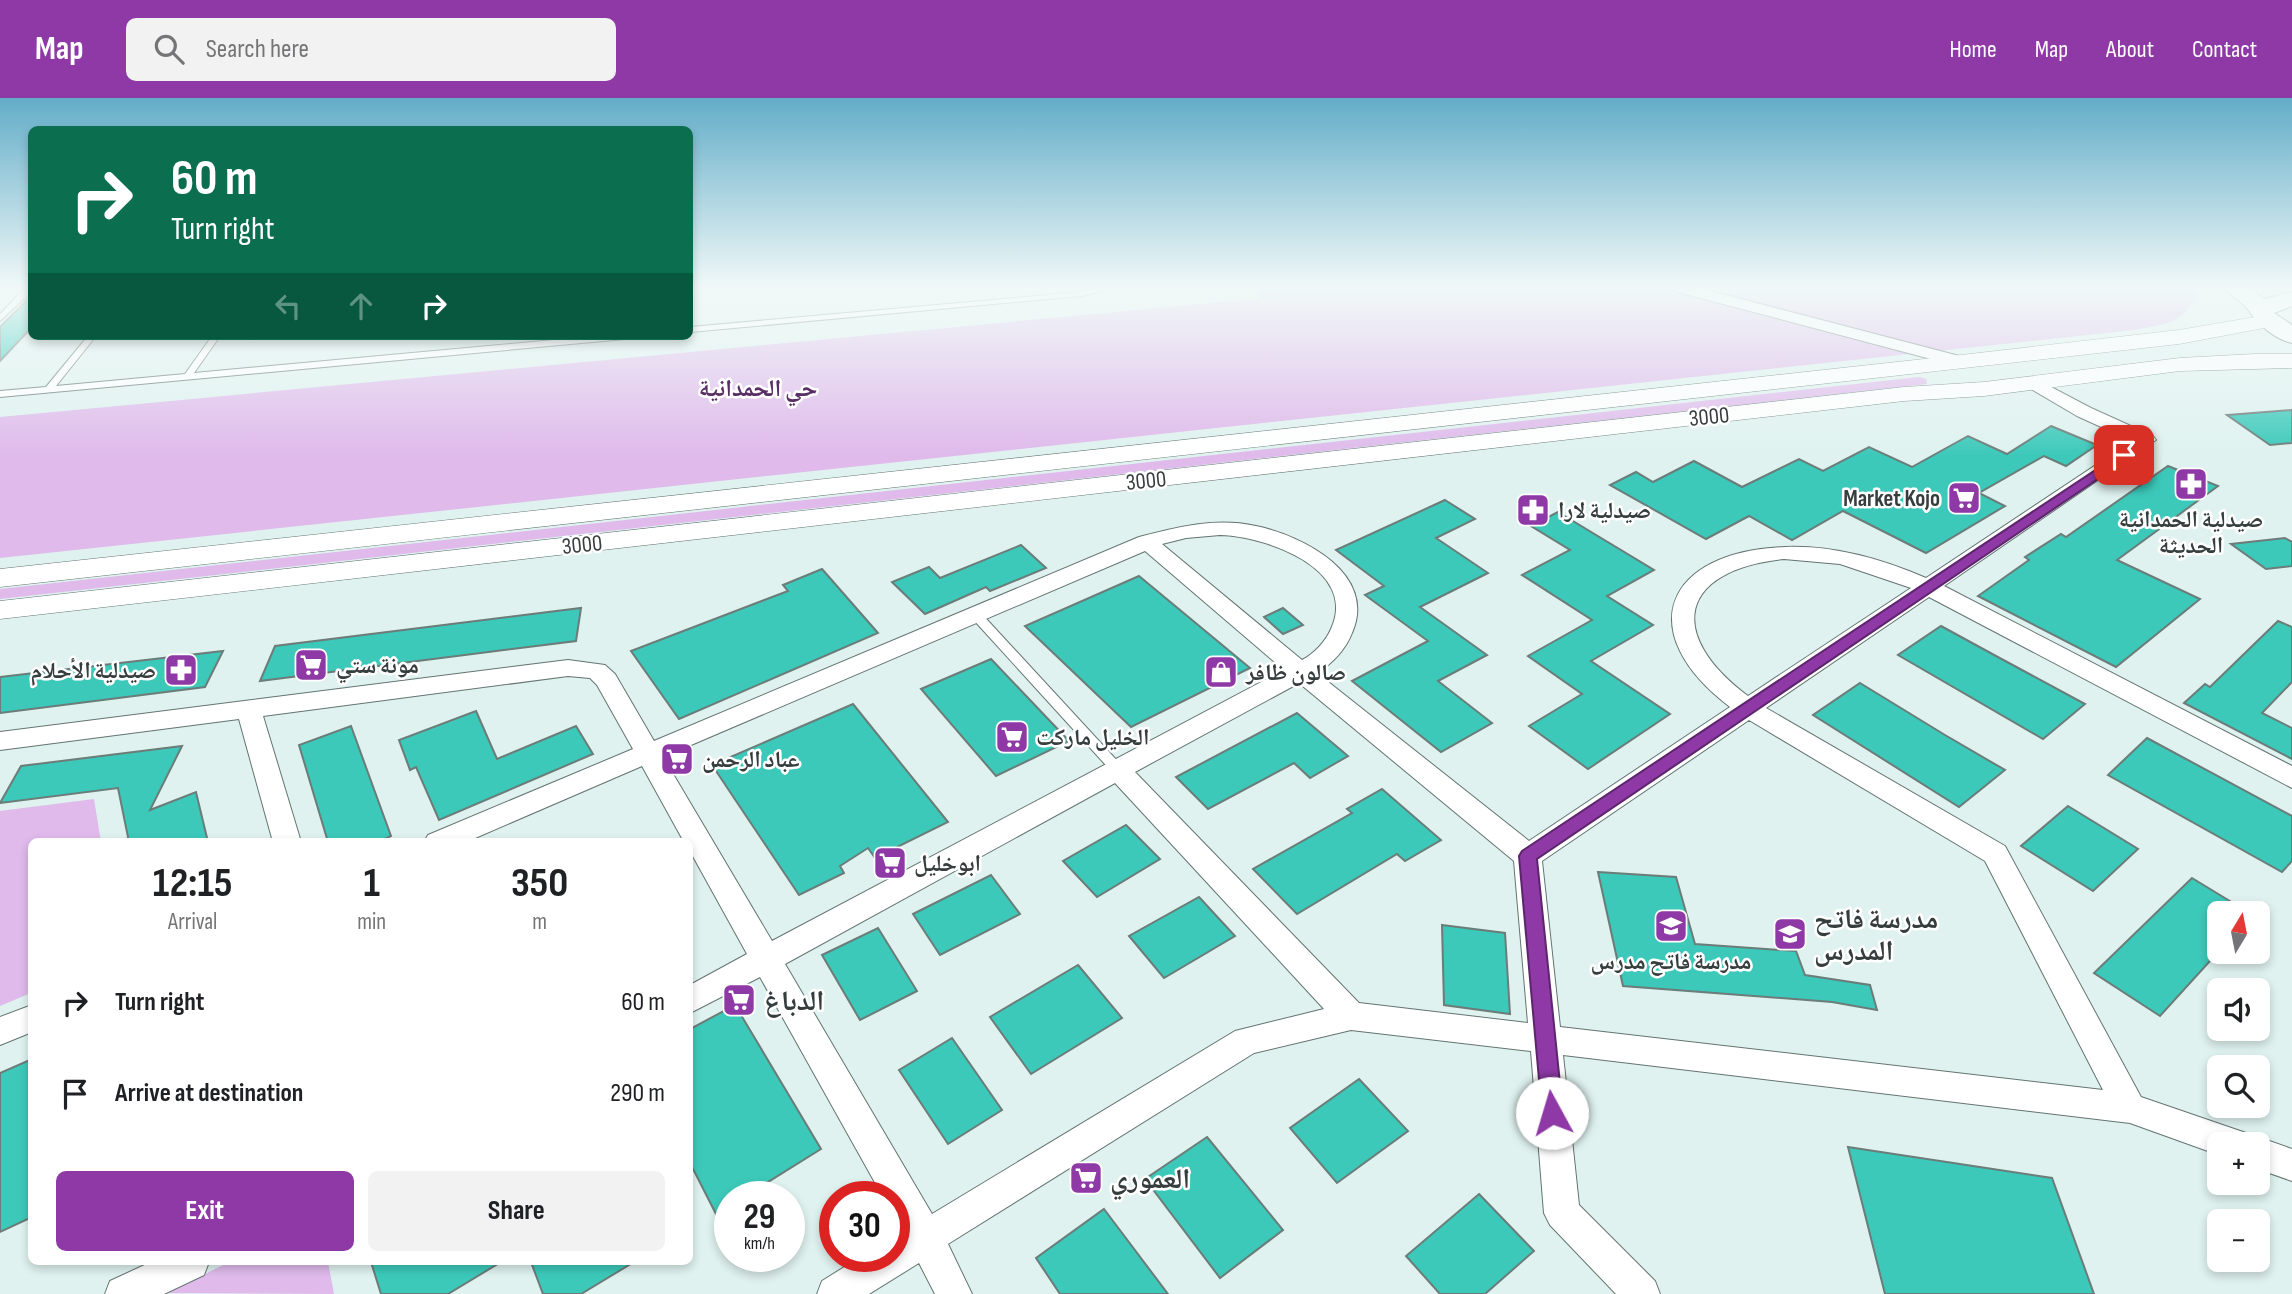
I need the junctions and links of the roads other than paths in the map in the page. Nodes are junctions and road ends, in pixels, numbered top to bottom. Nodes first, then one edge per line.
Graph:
1 (86, 344) edge
2 (211, 344) edge
3 (472, 344) edge
4 (538, 344) edge
5 (1892, 344) edge
6 (2120, 344) edge
7 (470, 350) junction
8 (2292, 361) edge
9 (1961, 362) junction
10 (188, 376) junction
11 (2032, 382) junction
12 (48, 390) junction
13 (0, 394) edge
14 (1147, 542) junction
15 (0, 578) edge
16 (1928, 587) junction
17 (0, 610) edge
18 (975, 614) junction
19 (1301, 672) junction
20 (1748, 708) junction
21 (249, 709) junction
22 (0, 741) edge
23 (646, 752) junction
24 (1118, 770) junction
25 (2292, 778) edge
26 (286, 838) edge
27 (447, 838) edge
28 (1528, 856) junction
29 (764, 960) junction
30 (693, 998) edge
31 (1351, 1016) junction
32 (28, 1020) edge
33 (0, 1031) edge
34 (1545, 1039) junction
35 (2130, 1108) junction
36 (2207, 1135) edge
37 (2270, 1157) edge
38 (2292, 1165) edge
39 (926, 1238) junction
40 (185, 1265) edge
41 (123, 1294) edge
42 (835, 1294) edge
43 (954, 1294) edge
44 (1642, 1294) edge

1 - 12 lane
2 - 10 lane
3 - 7 lane
4 - 7 lane
5 - 9 street
6 - 9 street, 3000
7 - 10 lane
8 - 11 street, 3000
9 - 15 street, 3000
10 - 12 lane
11 - 16 street
11 - 17 street, 3000
12 - 13 lane
14 - 18 street
14 - 19 street
14 - 19 street
16 - 20 street
16 - 20 street
16 - 25 street
18 - 23 street
18 - 24 lane
19 - 24 street
19 - 28 street
20 - 28 street
20 - 35 street
21 - 22 street
21 - 23 street
21 - 26 street
23 - 27 street
23 - 29 street
24 - 29 street
24 - 31 street
28 - 34 street
29 - 30 street
29 - 39 street
31 - 34 street
31 - 39 street
32 - 33 street
34 - 35 street
34 - 44 street
35 - 36 street
37 - 38 street
39 - 42 street
39 - 43 street
40 - 41 street

